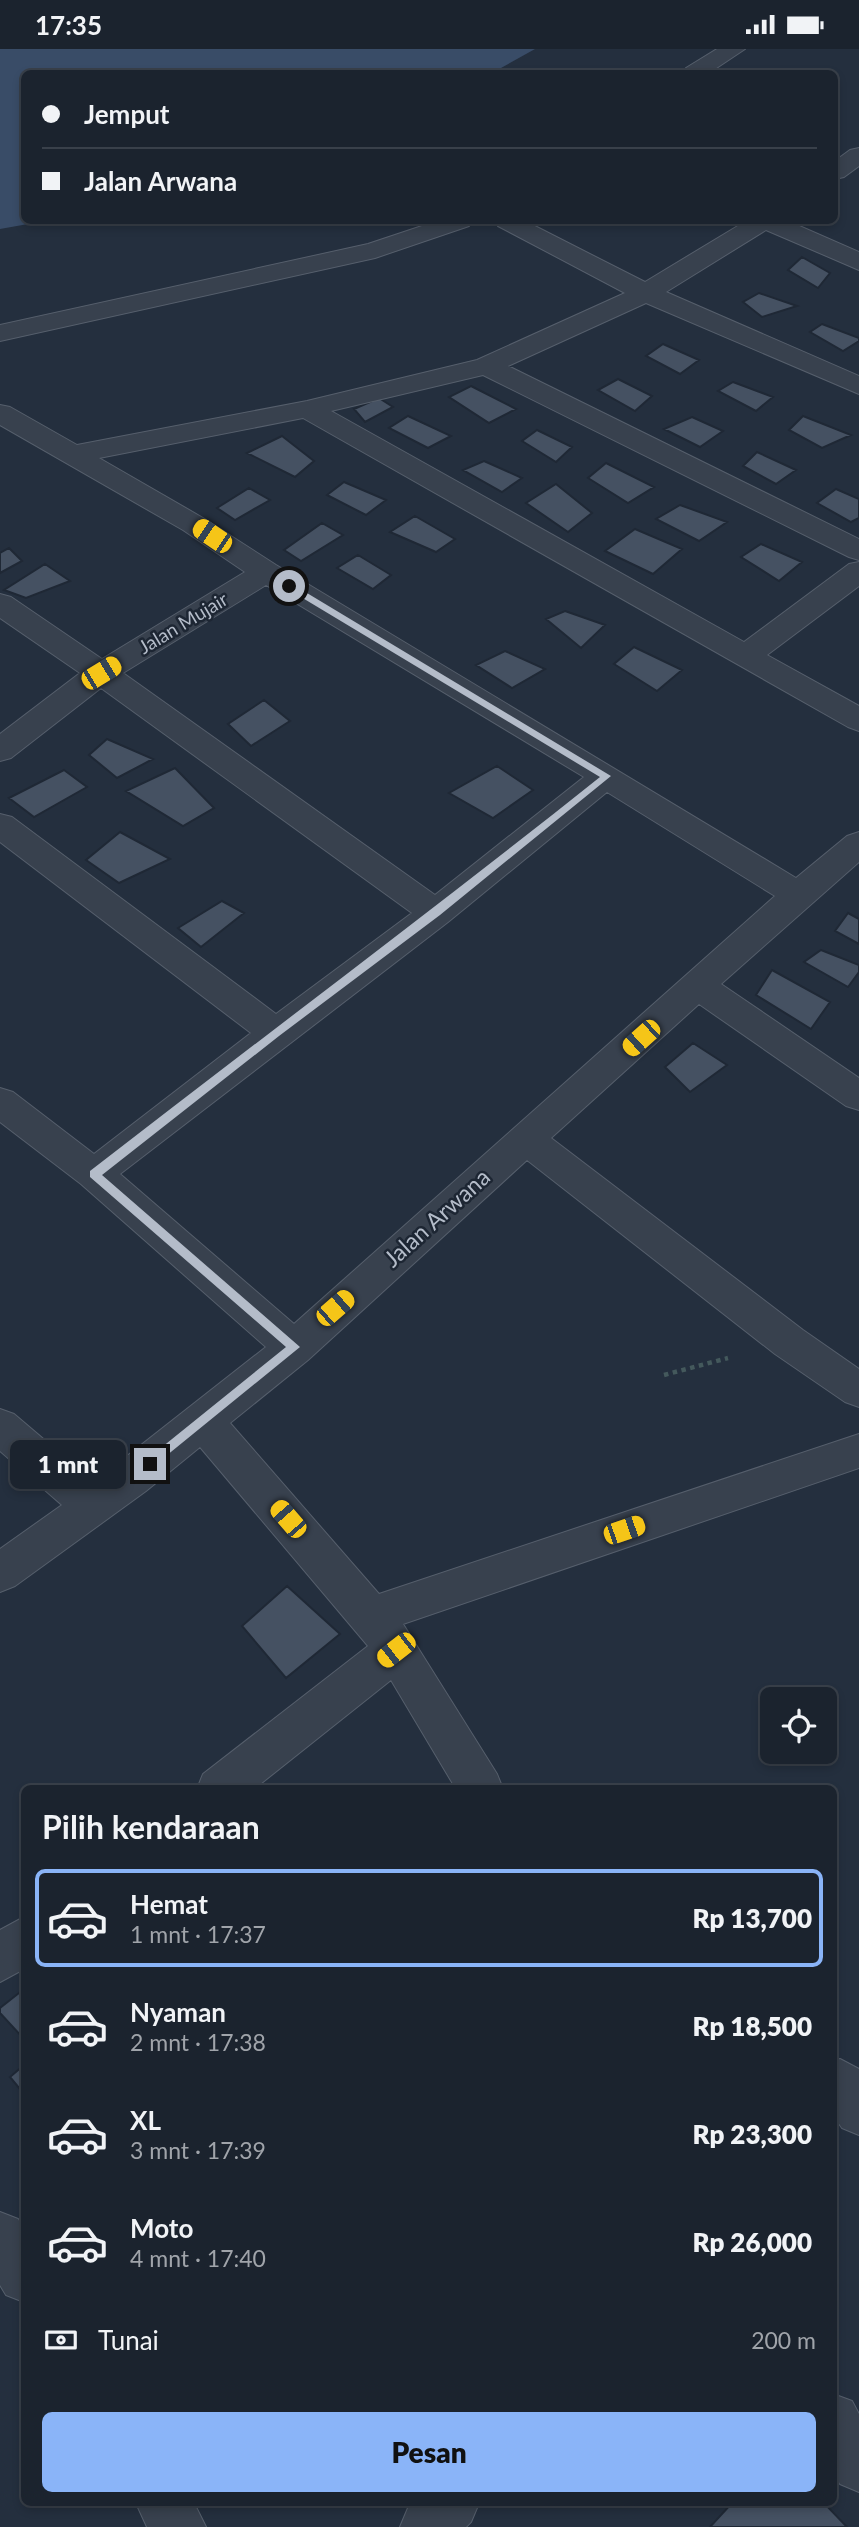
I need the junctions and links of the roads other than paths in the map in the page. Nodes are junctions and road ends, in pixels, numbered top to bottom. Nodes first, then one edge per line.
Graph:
1 (733, 49) edge
2 (699, 70) edge
3 (859, 155) edge
4 (838, 170) edge
5 (451, 224) edge
6 (513, 224) edge
7 (760, 224) edge
8 (772, 224) edge
9 (859, 262) edge
10 (646, 293) junction
11 (0, 333) edge
12 (486, 366) junction
13 (859, 386) edge
14 (307, 409) junction
15 (0, 413) edge
16 (70, 455) junction
17 (859, 551) edge
18 (859, 571) edge
19 (266, 572) junction
20 (0, 604) edge
21 (746, 656) junction
22 (101, 673) junction
23 (859, 720) edge
24 (0, 750) edge
25 (607, 776) junction
26 (0, 825) edge
27 (859, 844) edge
28 (798, 895) junction
29 (436, 913) junction
30 (699, 987) junction
31 (275, 1033) junction
32 (859, 1096) edge
33 (0, 1102) edge
34 (526, 1139) junction
35 (94, 1174) junction
36 (294, 1347) junction
37 (859, 1390) edge
38 (204, 1422) junction
39 (0, 1426) edge
40 (859, 1451) edge
41 (93, 1506) junction
42 (0, 1573) edge
43 (371, 1616) junction
44 (396, 1650) junction
45 (224, 1785) edge
46 (479, 1785) edge
47 (21, 1942) edge
48 (0, 1959) edge
49 (0, 2237) edge
50 (21, 2272) edge
51 (837, 2427) edge
52 (859, 2465) edge
53 (165, 2506) edge
54 (449, 2506) edge
55 (179, 2527) edge
56 (427, 2527) edge

1 - 2 street
3 - 4 street
5 - 11 street
6 - 10 street
7 - 10 street
8 - 9 street
10 - 12 street
10 - 13 street
12 - 14 street
12 - 17 street
14 - 16 street
14 - 21 street
15 - 16 street
16 - 19 street
18 - 21 street
19 - 22 street, Jalan Mujair
19 - 25 street
20 - 22 street
21 - 23 street
22 - 24 street, Jalan Mujair
22 - 29 street
25 - 28 street
25 - 29 street
26 - 31 street
27 - 28 street, Jalan Arwana
28 - 30 street, Jalan Arwana
29 - 31 street
30 - 32 street
30 - 34 street, Jalan Arwana
31 - 35 street
33 - 35 street
34 - 36 street, Jalan Arwana
34 - 37 street
35 - 36 street
36 - 38 street, Jalan Arwana
38 - 41 street, Jalan Arwana
38 - 43 street
39 - 41 street
40 - 43 street
41 - 42 street, Jalan Arwana
43 - 44 street
44 - 45 street
44 - 46 street
47 - 48 street
49 - 50 street
51 - 52 street
53 - 55 street
54 - 56 street

